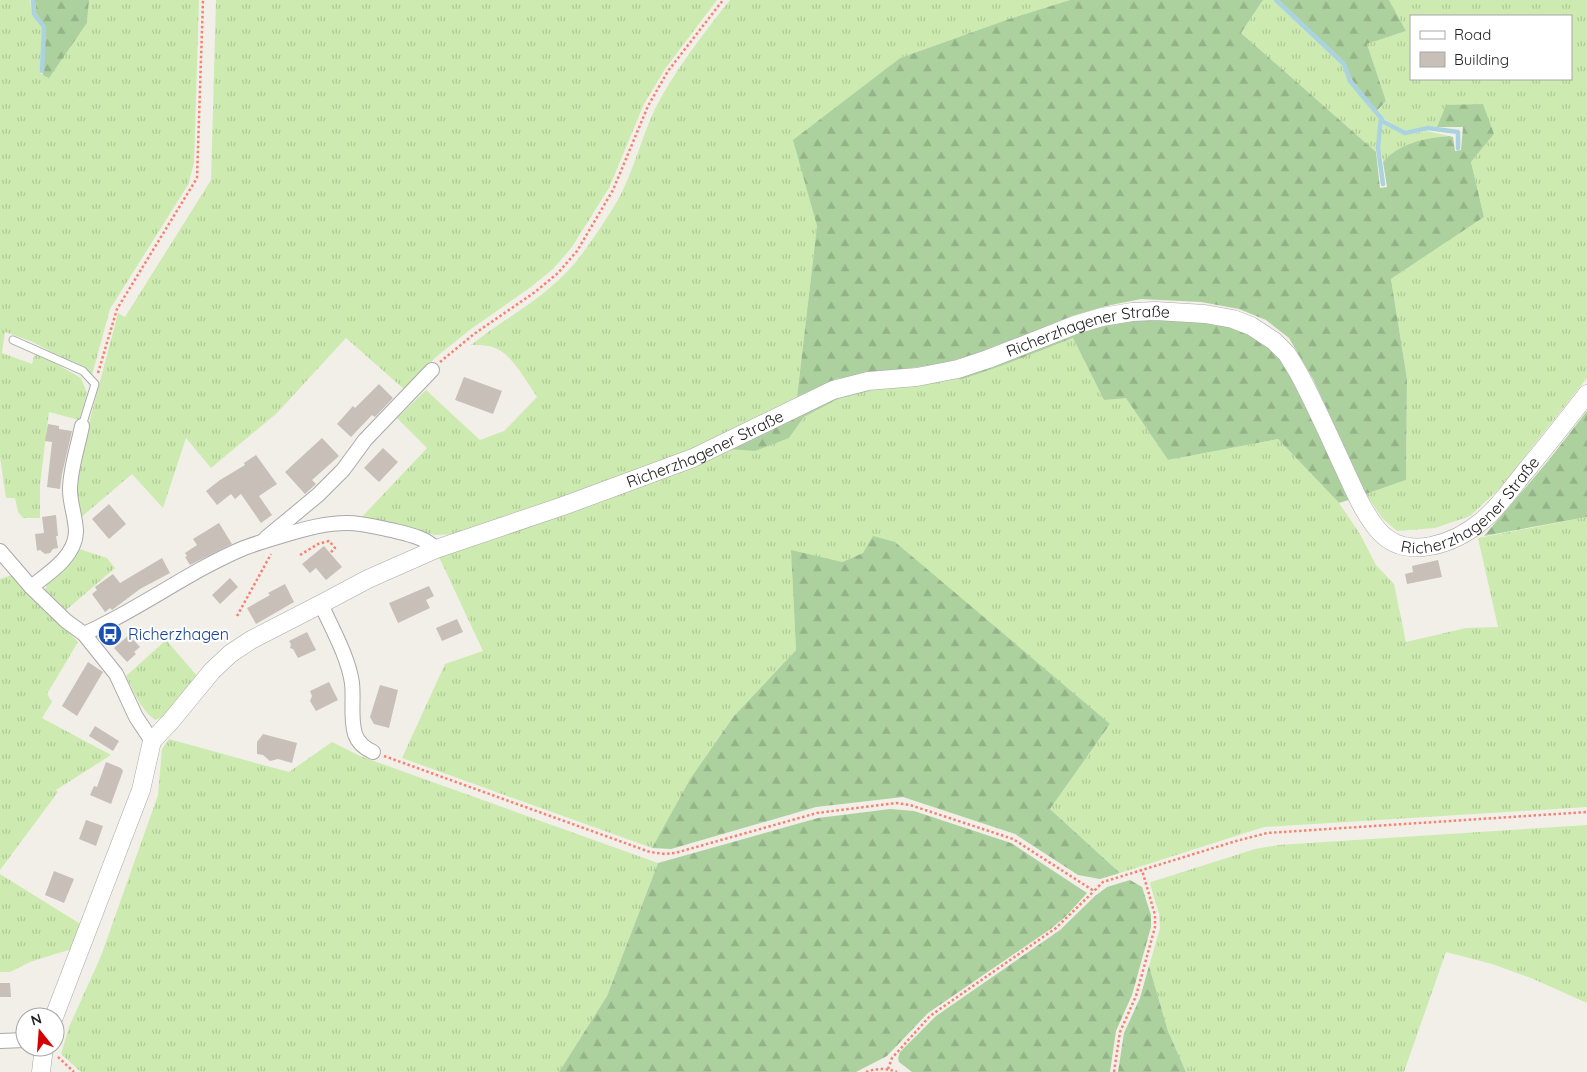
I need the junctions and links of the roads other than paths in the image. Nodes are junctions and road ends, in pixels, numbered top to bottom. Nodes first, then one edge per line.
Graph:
1 (13, 340) dead end
2 (432, 370) road end
3 (1587, 394) edge
4 (82, 426) joint
5 (262, 542) junction
6 (436, 549) junction
7 (0, 551) edge
8 (32, 587) junction
9 (321, 604) junction
10 (84, 634) junction
11 (152, 741) junction
12 (373, 752) road end
13 (58, 1007) edge
14 (15, 1040) edge
15 (0, 1041) edge
16 (46, 1057) edge
17 (41, 1072) edge

1 - 4 lane
2 - 5 street
3 - 6 street, Richerzhagener Straße
4 - 8 street
5 - 6 street
5 - 10 street
6 - 9 street
7 - 8 street
8 - 10 street
9 - 11 street
9 - 12 street
10 - 11 street
11 - 13 street
14 - 15 street
16 - 17 street

